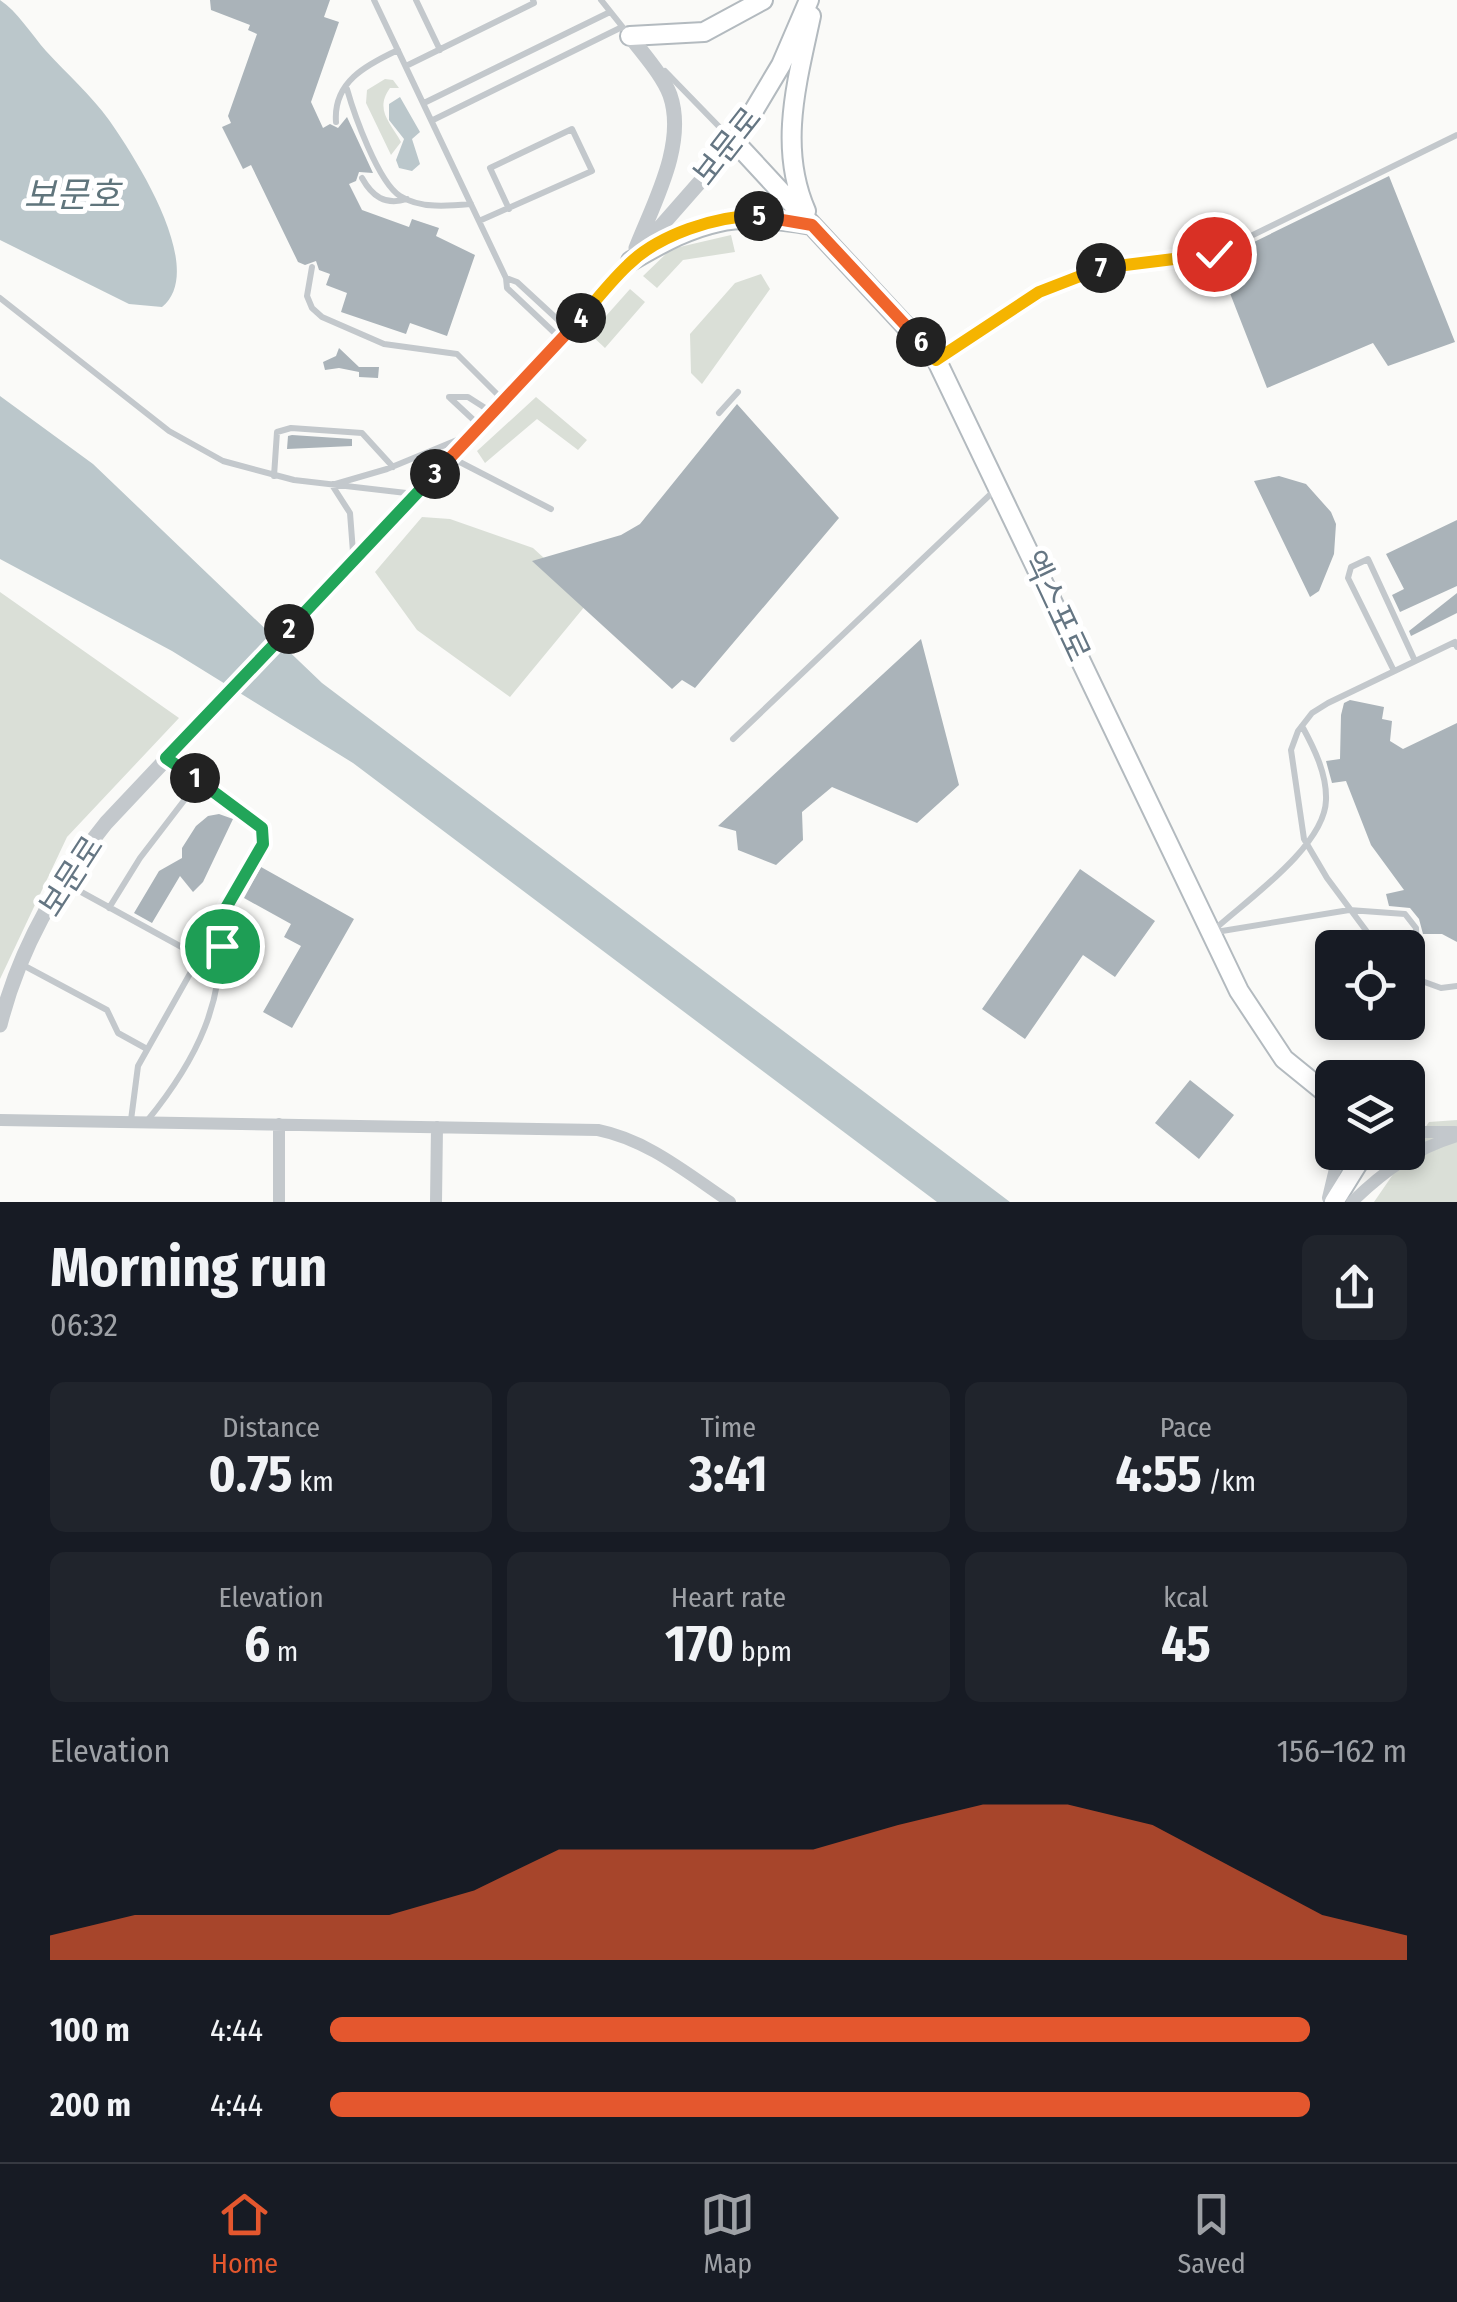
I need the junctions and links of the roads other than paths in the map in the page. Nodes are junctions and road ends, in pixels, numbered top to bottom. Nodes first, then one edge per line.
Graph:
1 (374, 0) edge
2 (416, 0) edge
3 (533, 0) edge
4 (601, 0) edge
5 (764, 0) edge
6 (812, 0) edge
7 (610, 12) junction
8 (626, 31) junction
9 (398, 50) junction
10 (440, 50) junction
11 (406, 66) junction
12 (347, 89) junction
13 (424, 104) junction
14 (433, 120) junction
15 (336, 122) dead end
16 (1457, 135) edge
17 (735, 142) junction
18 (362, 178) dead end
19 (408, 199) junction
20 (472, 204) junction
21 (509, 208) junction
22 (480, 222) junction
23 (812, 225) junction
24 (631, 262) junction
25 (312, 268) dead end
26 (0, 298) edge
27 (566, 335) junction
28 (936, 360) junction
29 (738, 392) dead end
30 (498, 407) junction
31 (719, 413) dead end
32 (477, 429) junction
33 (451, 457) junction
34 (393, 467) junction
35 (274, 476) junction
36 (332, 484) junction
37 (996, 489) junction
38 (416, 494) junction
39 (551, 509) dead end
40 (350, 563) junction
41 (1457, 647) edge
42 (1415, 661) junction
43 (1394, 671) junction
44 (1302, 726) junction
45 (733, 739) dead end
46 (171, 753) junction
47 (200, 782) junction
48 (1308, 846) junction
49 (62, 882) junction
50 (109, 908) junction
51 (1349, 910) junction
52 (219, 920) junction
53 (1364, 930) edge
54 (1416, 930) edge
55 (1210, 933) junction
56 (198, 956) junction
57 (20, 963) junction
58 (1425, 982) edge
59 (1457, 986) edge
60 (0, 1025) edge
61 (147, 1049) junction
62 (1315, 1084) edge
63 (0, 1120) edge
64 (131, 1122) junction
65 (147, 1122) junction
66 (279, 1124) junction
67 (437, 1126) junction
68 (1425, 1133) edge
69 (1457, 1134) edge
70 (1335, 1170) edge
71 (1354, 1170) edge
72 (279, 1202) edge
73 (436, 1202) edge
74 (730, 1202) edge
75 (1327, 1202) edge
76 (1334, 1202) edge
77 (1352, 1202) edge

1 - 9 lane
2 - 10 lane
3 - 10 lane
4 - 7 lane
5 - 8 main road
6 - 17 main road, 보문로
6 - 23 main road
7 - 8 lane
7 - 13 lane
8 - 14 lane
8 - 17 lane
8 - 24 street
9 - 11 lane
9 - 12 lane
10 - 11 lane
11 - 13 lane
12 - 15 lane
12 - 19 lane
13 - 14 lane
14 - 20 lane
16 - 28 lane
17 - 23 main road, 엑스포로
17 - 24 street, 보문로
18 - 19 lane
19 - 20 lane
20 - 22 lane
21 - 21 lane
21 - 22 lane
22 - 27 lane
23 - 24 main road
23 - 28 main road, 엑스포로
24 - 27 street, 보문로
25 - 30 lane
26 - 35 lane
27 - 30 street, 보문로
28 - 37 main road, 엑스포로
29 - 31 lane
30 - 32 street, 보문로
30 - 32 lane
32 - 33 street, 보문로
32 - 34 lane
33 - 38 street, 보문로
33 - 39 lane
34 - 35 lane
34 - 36 lane
35 - 36 lane
36 - 38 lane
36 - 40 lane
37 - 45 lane
37 - 55 main road, 엑스포로
38 - 40 street, 보문로
40 - 46 street, 보문로
41 - 42 lane
42 - 43 lane
42 - 43 lane
43 - 44 lane
44 - 48 lane
44 - 48 lane
46 - 47 lane
46 - 49 street, 보문로
47 - 50 lane
47 - 52 lane
48 - 51 lane
48 - 55 lane
49 - 50 lane
49 - 57 street, 보문로
50 - 56 lane
51 - 53 lane
51 - 54 lane
51 - 55 lane
52 - 56 lane
52 - 65 lane
55 - 62 main road, 엑스포로
56 - 61 lane
57 - 60 street, 보문로
57 - 61 lane
58 - 59 lane
61 - 64 lane
63 - 64 street
64 - 65 street
65 - 66 street
66 - 67 street
66 - 72 street
67 - 73 street
67 - 74 street
68 - 69 street
69 - 77 street
70 - 75 street
71 - 76 main road

